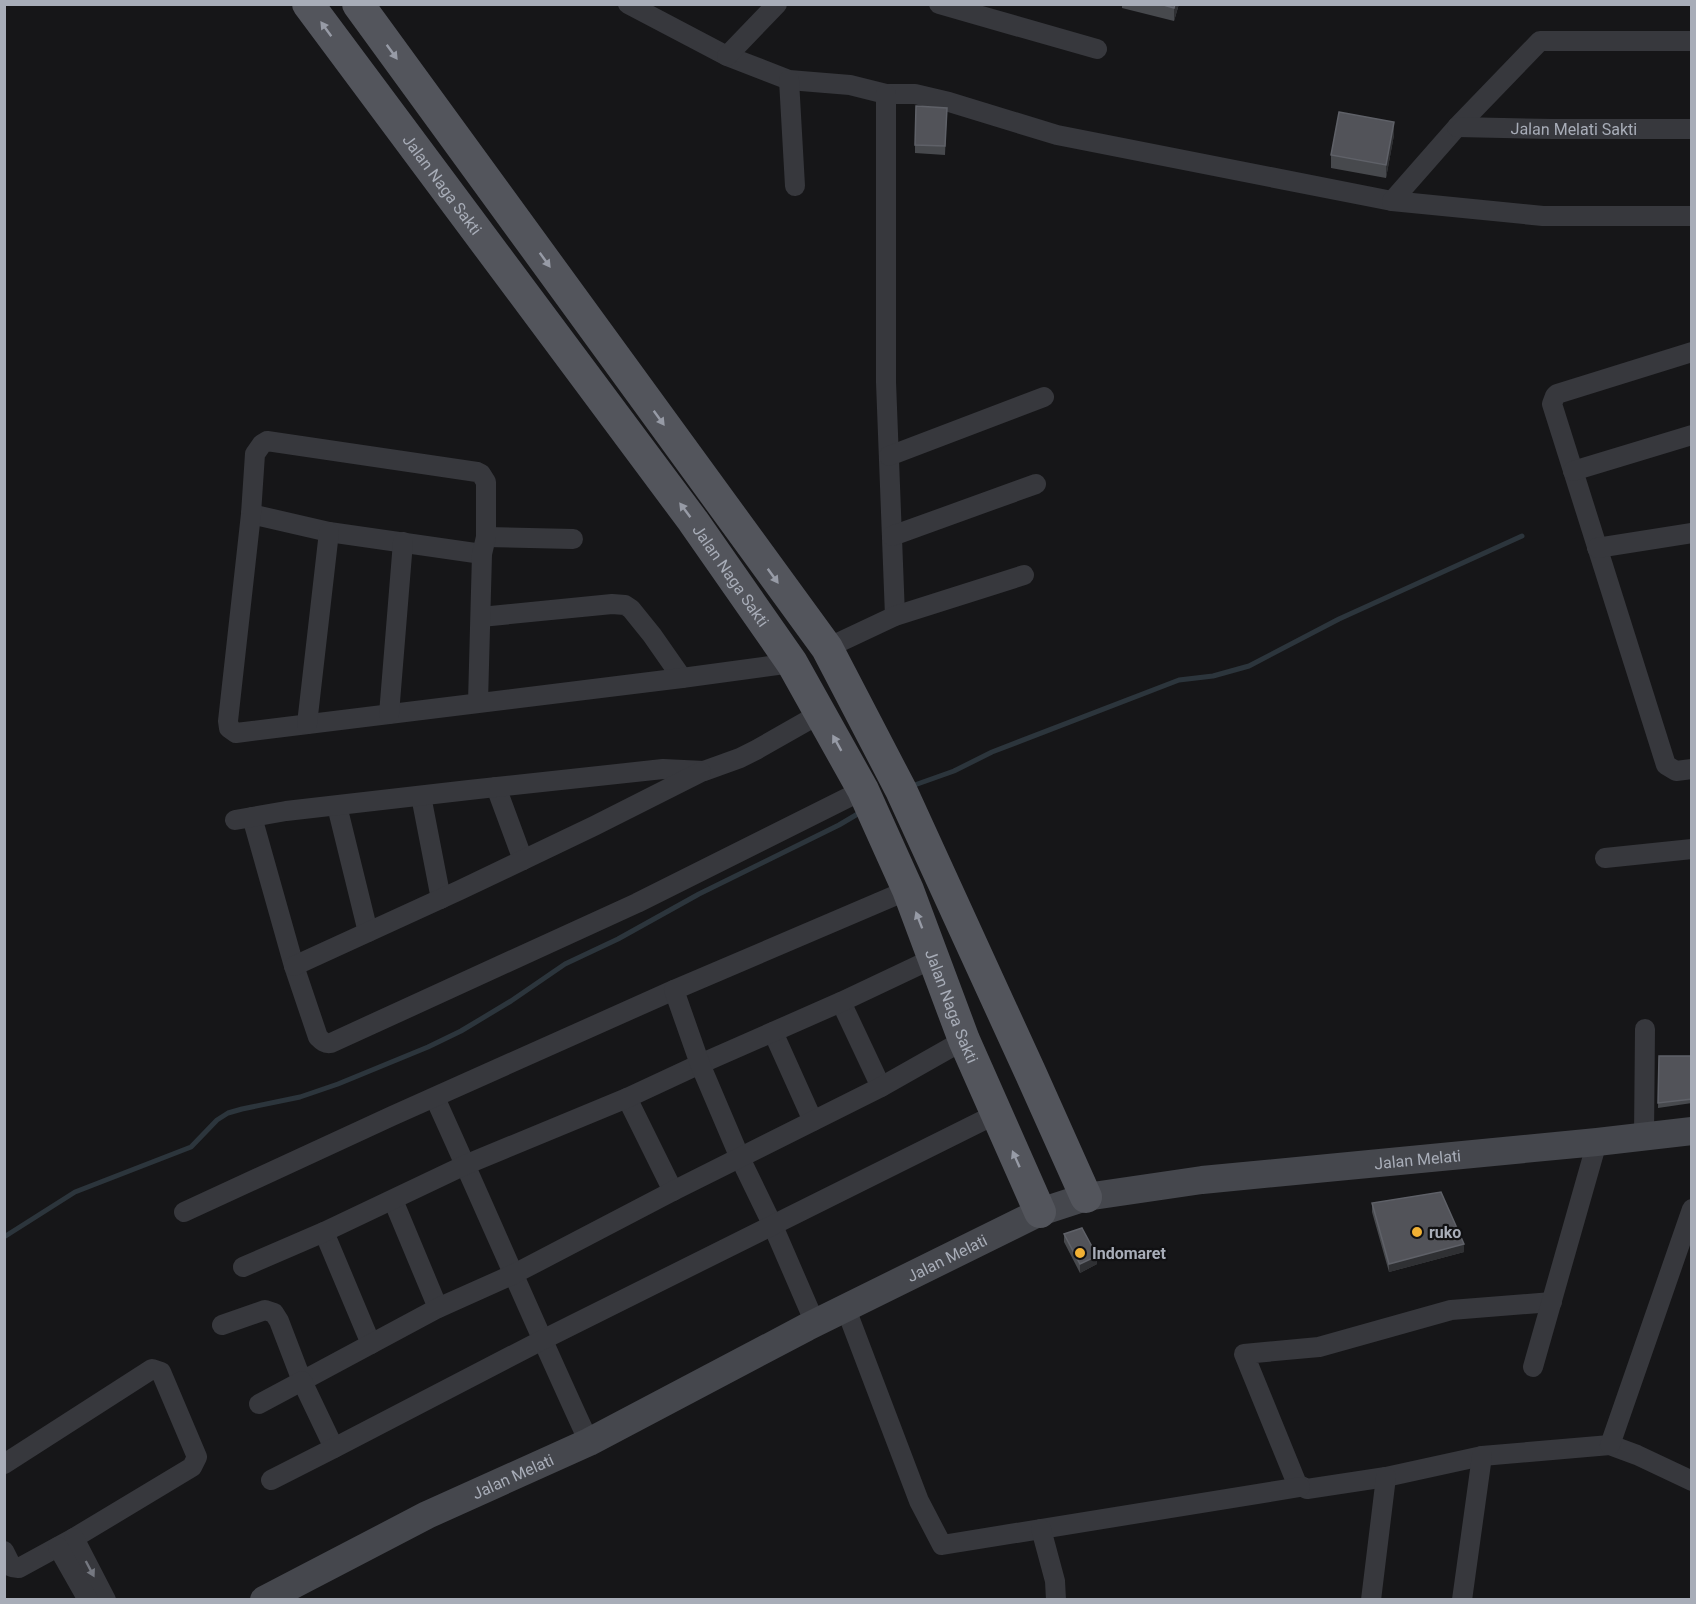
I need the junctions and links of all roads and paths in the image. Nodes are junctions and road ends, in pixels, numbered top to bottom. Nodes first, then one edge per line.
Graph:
1 (308, 4) edge
2 (358, 4) edge
3 (628, 4) edge
4 (777, 4) edge
5 (939, 4) edge
6 (1692, 41) edge
7 (1097, 49) dead end
8 (727, 56) junction
9 (789, 80) junction
10 (886, 94) junction
11 (1458, 127) junction
12 (1692, 129) edge
13 (795, 186) dead end
14 (1392, 201) junction
15 (1692, 216) edge
16 (516, 220) junction
17 (486, 244) junction
18 (1692, 352) edge
19 (1044, 397) dead end
20 (1692, 435) edge
21 (889, 456) junction
22 (1573, 471) junction
23 (1036, 484) dead end
24 (251, 514) junction
25 (329, 532) junction
26 (1692, 533) edge
27 (892, 536) junction
28 (573, 539) dead end
29 (404, 542) junction
30 (484, 545) junction
31 (1597, 548) junction
32 (1024, 575) dead end
33 (895, 616) junction
34 (481, 617) junction
35 (827, 648) junction
36 (792, 663) junction
37 (682, 678) junction
38 (478, 702) junction
39 (821, 713) junction
40 (388, 714) junction
41 (307, 724) junction
42 (1692, 769) edge
43 (704, 771) junction
44 (496, 787) junction
45 (863, 790) junction
46 (421, 796) junction
47 (336, 806) junction
48 (1692, 849) edge
49 (1605, 858) dead end
50 (523, 860) junction
51 (908, 890) junction
52 (441, 898) junction
53 (368, 932) junction
54 (934, 958) junction
55 (294, 966) junction
56 (674, 990) junction
57 (841, 1002) junction
58 (1644, 1029) dead end
59 (773, 1032) junction
60 (964, 1040) junction
61 (700, 1064) junction
62 (881, 1087) junction
63 (435, 1098) junction
64 (627, 1098) junction
65 (996, 1114) junction
66 (813, 1121) junction
67 (1692, 1131) edge
68 (1644, 1136) junction
69 (1597, 1142) junction
70 (740, 1158) junction
71 (465, 1165) junction
72 (673, 1191) junction
73 (1086, 1197) junction
74 (393, 1200) junction
75 (1692, 1209) edge
76 (184, 1212) dead end
77 (1040, 1212) junction
78 (773, 1226) junction
79 (324, 1232) junction
80 (243, 1267) dead end
81 (514, 1274) junction
82 (1552, 1302) junction
83 (438, 1308) junction
84 (846, 1309) junction
85 (815, 1323) junction
86 (222, 1325) dead end
87 (542, 1340) junction
88 (371, 1344) junction
89 (1533, 1367) dead end
90 (302, 1381) junction
91 (259, 1404) dead end
92 (589, 1442) junction
93 (1610, 1445) junction
94 (334, 1448) junction
95 (1482, 1456) junction
96 (4, 1464) edge
97 (1386, 1477) junction
98 (270, 1480) dead end
99 (1692, 1481) edge
100 (1300, 1487) junction
101 (1041, 1529) junction
102 (66, 1543) junction
103 (4, 1551) edge
104 (302, 1591) edge
105 (88, 1599) edge
106 (106, 1599) edge
107 (264, 1599) edge
108 (1056, 1599) edge
109 (1371, 1599) edge
110 (1461, 1599) edge

17 -> 1 main road, Jalan Naga Sakti
2 -> 16 main road, Jalan Naga Sakti
3 - 8 street
4 - 8 street
5 - 7 street
6 - 11 street
8 - 9 street
9 - 10 street
9 - 13 street
10 - 14 street
10 - 21 street
11 - 12 street, Jalan Melati Sakti
11 - 14 street
14 - 15 street
16 - 17 main road
16 -> 35 main road, Jalan Naga Sakti
36 -> 17 main road, Jalan Naga Sakti
18 - 22 street
19 - 21 street
20 - 22 street
21 - 27 street
22 - 31 street
23 - 27 street
24 - 25 street
24 - 30 street
24 - 41 street
25 - 29 street
25 - 41 street
26 - 31 street
27 - 33 street
28 - 30 street
29 - 30 street
29 - 40 street
30 - 34 street
31 - 42 street
32 - 33 street
33 - 35 street
34 - 37 street
34 - 38 street
35 - 73 main road, Jalan Naga Sakti
36 - 37 street
36 - 39 main road, Jalan Naga Sakti
37 - 38 street
38 - 40 street
39 - 43 street
45 -> 39 main road, Jalan Naga Sakti
40 - 41 street
43 - 44 street
43 - 50 street
44 - 46 street
44 - 50 street
45 - 51 main road, Jalan Naga Sakti
45 - 55 street
46 - 47 street
46 - 52 street
47 - 53 street
47 - 55 street
48 - 49 street
50 - 52 street
54 -> 51 main road, Jalan Naga Sakti
51 - 56 street
52 - 53 street
53 - 55 street
54 - 57 street
54 - 60 main road, Jalan Naga Sakti
56 - 61 street
56 - 63 street
57 - 59 street
57 - 62 street
58 - 68 street
59 - 61 street
59 - 66 street
60 - 62 street
60 - 65 main road, Jalan Naga Sakti
61 - 64 street
61 - 70 street
62 - 66 street
63 - 71 street
63 - 76 street
64 - 71 street
64 - 72 street
77 -> 65 main road, Jalan Naga Sakti
65 - 78 street
66 - 70 street
67 - 68 main road, Jalan Melati
68 - 69 main road, Jalan Melati
69 - 73 main road, Jalan Melati
69 - 82 street
70 - 72 street
70 - 78 street
71 - 74 street
71 - 81 street
72 - 81 street
73 - 77 main road, Jalan Melati
74 - 79 street
74 - 83 street
75 - 93 street
77 - 84 main road, Jalan Melati
78 - 85 street
78 - 87 street
79 - 80 street
79 - 88 street
81 - 83 street
81 - 87 street
82 - 89 street
82 - 100 street
83 - 88 street
84 - 85 main road, Jalan Melati
84 - 101 street
85 - 92 main road, Jalan Melati
86 - 90 street
87 - 92 street
87 - 94 street
88 - 90 street
90 - 91 street
90 - 94 street
92 - 104 main road, Jalan Melati
93 - 95 street
93 - 99 street
94 - 98 street
95 - 97 street
95 - 110 street
96 - 102 street
97 - 100 street
97 - 109 street
100 - 101 street
101 - 108 street
102 - 103 street
102 - 105 street
102 -> 106 street
104 - 107 main road, Jalan Melati

